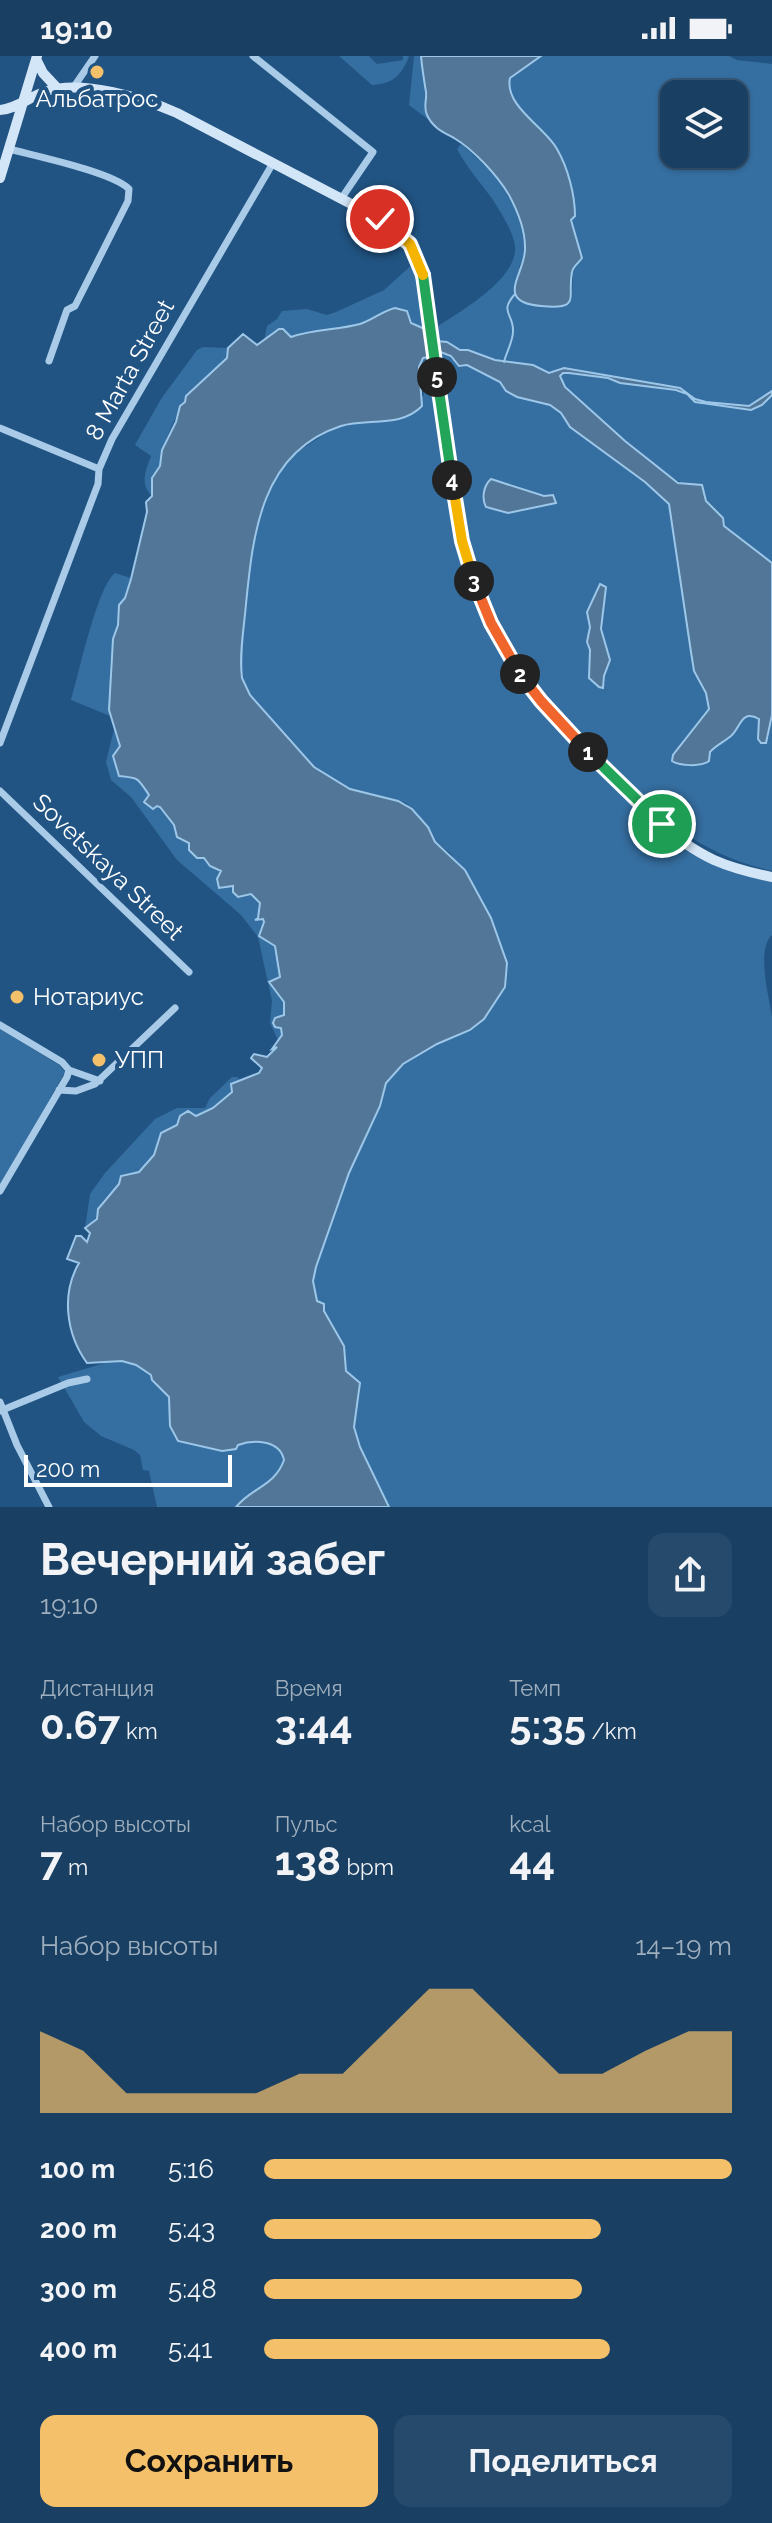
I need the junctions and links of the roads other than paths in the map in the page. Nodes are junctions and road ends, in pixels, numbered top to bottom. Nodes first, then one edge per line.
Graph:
1 (95, 56) edge
2 (253, 56) edge
3 (37, 58) edge
4 (73, 88) junction
5 (58, 89) junction
6 (23, 102) junction
7 (0, 110) edge
8 (9, 149) junction
9 (273, 163) junction
10 (0, 178) edge
11 (341, 199) junction
12 (49, 361) dead end
13 (0, 428) edge
14 (99, 469) junction
15 (0, 743) edge
16 (0, 791) edge
17 (772, 877) edge
18 (189, 972) dead end
19 (175, 1008) dead end
20 (0, 1025) edge
21 (69, 1070) junction
22 (100, 1081) junction
23 (59, 1090) junction
24 (0, 1191) edge
25 (87, 1379) dead end
26 (1, 1408) edge
27 (49, 1507) edge

1 - 4 street
2 - 11 street
3 - 5 street
3 - 6 street
4 - 5 street
4 - 9 street
5 - 6 street
6 - 7 street
6 - 8 street
8 - 10 street
8 - 12 street
9 - 11 street
9 - 14 street, 8 Marta Street
11 - 17 street
13 - 14 street
14 - 15 street, 8 Marta Street
16 - 18 street, Sovetskaya Street
19 - 22 street
20 - 21 street
21 - 22 street
21 - 23 street
22 - 23 street
23 - 24 street
25 - 26 street
26 - 27 street

